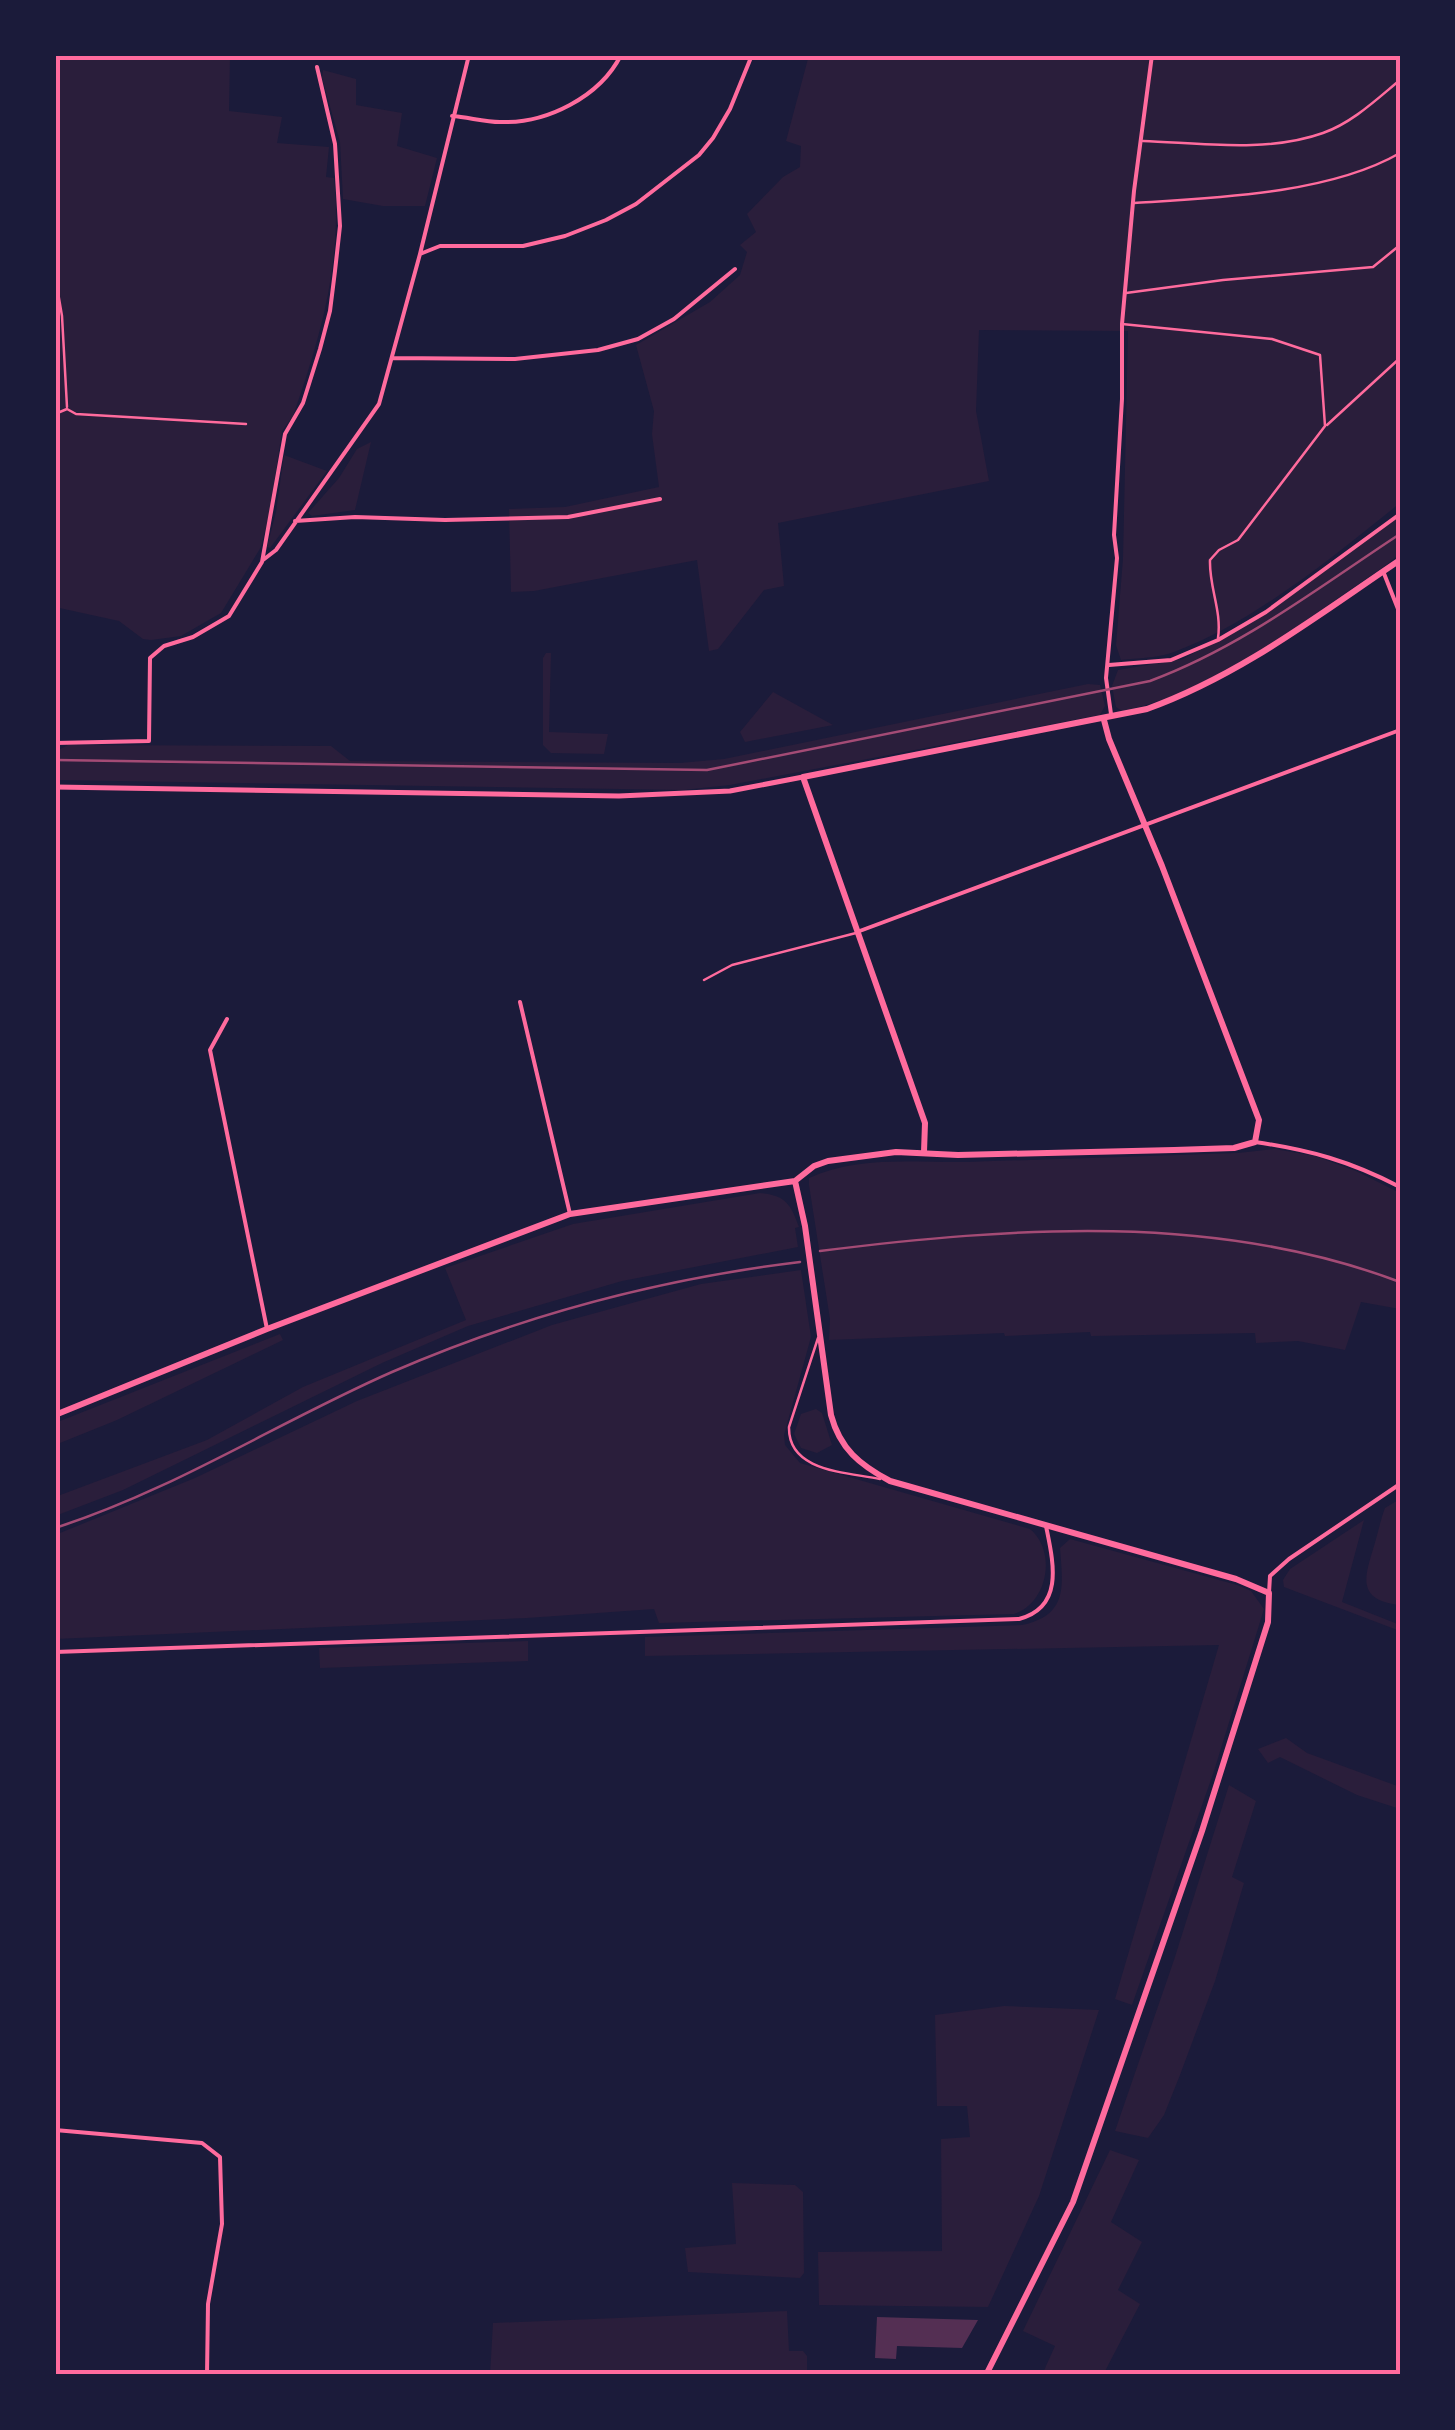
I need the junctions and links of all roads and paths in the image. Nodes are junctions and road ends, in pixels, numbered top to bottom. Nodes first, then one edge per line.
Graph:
1 (469, 55) edge
2 (622, 55) edge
3 (752, 55) edge
4 (1152, 55) edge
5 (317, 67) dead end
6 (1400, 80) edge
7 (452, 116) junction
8 (1141, 141) junction
9 (1400, 153) edge
10 (1133, 203) junction
11 (1400, 244) edge
12 (420, 254) junction
13 (736, 269) dead end
14 (55, 275) edge
15 (1124, 293) junction
16 (1122, 324) junction
17 (393, 358) junction
18 (1400, 358) edge
19 (66, 409) junction
20 (55, 414) edge
21 (246, 424) dead end
22 (1326, 426) junction
23 (660, 498) dead end
24 (1400, 514) edge
25 (294, 521) junction
26 (1400, 560) edge
27 (262, 562) junction
28 (1384, 571) junction
29 (1400, 614) edge
30 (1218, 640) junction
31 (1108, 666) junction
32 (1108, 719) junction
33 (1400, 730) edge
34 (55, 743) edge
35 (803, 777) junction
36 (55, 787) edge
37 (1144, 825) junction
38 (857, 932) junction
39 (704, 980) dead end
40 (520, 1002) dead end
41 (228, 1018) dead end
42 (1255, 1142) junction
43 (924, 1152) junction
44 (795, 1181) junction
45 (1400, 1187) edge
46 (570, 1214) junction
47 (267, 1329) junction
48 (821, 1332) junction
49 (55, 1415) edge
50 (890, 1482) junction
51 (1400, 1484) edge
52 (1046, 1526) junction
53 (1269, 1592) junction
54 (55, 1652) edge
55 (55, 2130) edge
56 (207, 2375) edge
57 (986, 2375) edge

1 - 7 street
2 - 7 street
3 - 12 street
4 - 8 street
5 - 27 street
6 - 8 lane
7 - 12 street
8 - 10 street
9 - 10 lane
10 - 15 street
11 - 15 lane
12 - 17 street
13 - 17 street
14 - 19 lane
15 - 16 street
16 - 22 lane
16 - 31 street
17 - 25 street
18 - 22 lane
19 - 20 lane
19 - 21 lane
22 - 30 lane
23 - 25 street
24 - 30 street
25 - 27 street
26 - 28 main road
27 - 34 street
28 - 29 street
28 - 32 main road
30 - 31 street
31 - 32 street
32 - 35 main road
32 - 37 main road
33 - 37 street
35 - 36 street
35 - 38 main road
37 - 38 street
37 - 42 main road
38 - 39 lane
38 - 43 main road
40 - 46 street
41 - 47 street
42 - 43 main road
42 - 45 street
43 - 44 main road
44 - 46 main road
44 - 48 main road
46 - 47 main road
47 - 49 main road
48 - 50 main road
48 - 50 lane
50 - 52 main road
51 - 53 street
52 - 53 main road
52 - 54 street
53 - 57 main road
55 - 56 street

